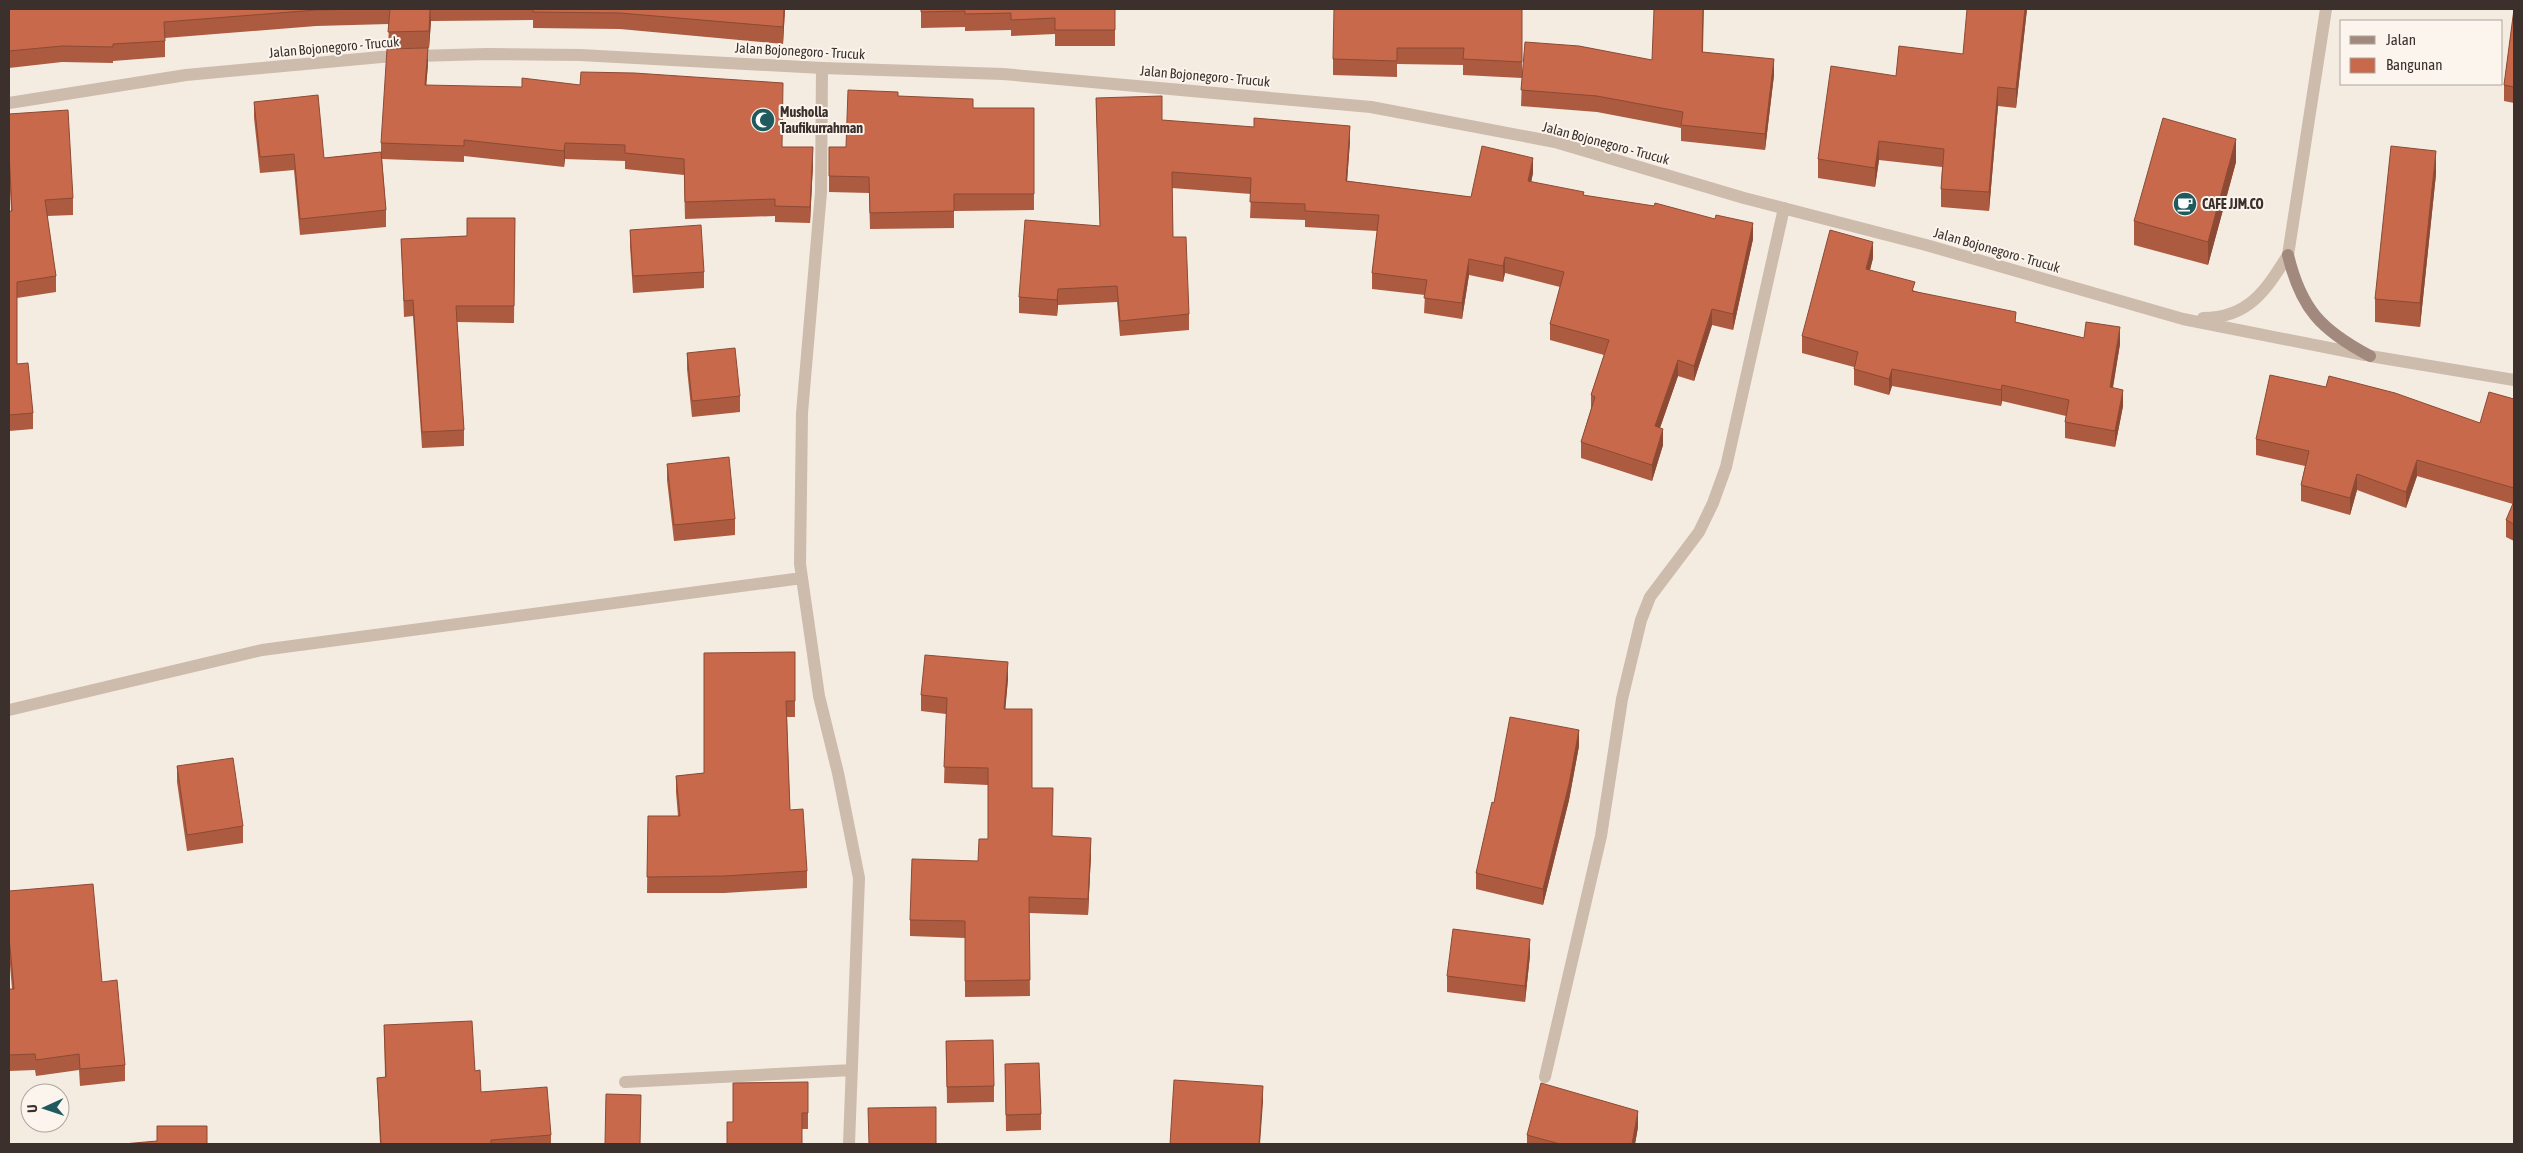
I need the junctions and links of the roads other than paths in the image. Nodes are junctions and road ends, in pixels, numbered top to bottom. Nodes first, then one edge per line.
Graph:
1 (2326, 9) edge
2 (822, 68) junction
3 (9, 103) edge
4 (1784, 208) junction
5 (2288, 255) junction
6 (2183, 318) junction
7 (2370, 356) junction
8 (2514, 380) edge
9 (802, 578) junction
10 (9, 710) edge
11 (852, 1070) junction
12 (1545, 1077) dead end
13 (625, 1082) dead end
14 (850, 1144) edge

1 - 5 street
2 - 3 street, Jalan Bojonegoro - Trucuk
2 - 4 street, Jalan Bojonegoro - Trucuk
2 - 9 street
4 - 6 street, Jalan Bojonegoro - Trucuk
4 - 12 street
5 - 6 street
5 - 7 main road
6 - 7 street, Jalan Bojonegoro - Trucuk
7 - 8 street, Jalan Bojonegoro - Trucuk
9 - 10 street
9 - 11 street
11 - 13 street
11 - 14 street

